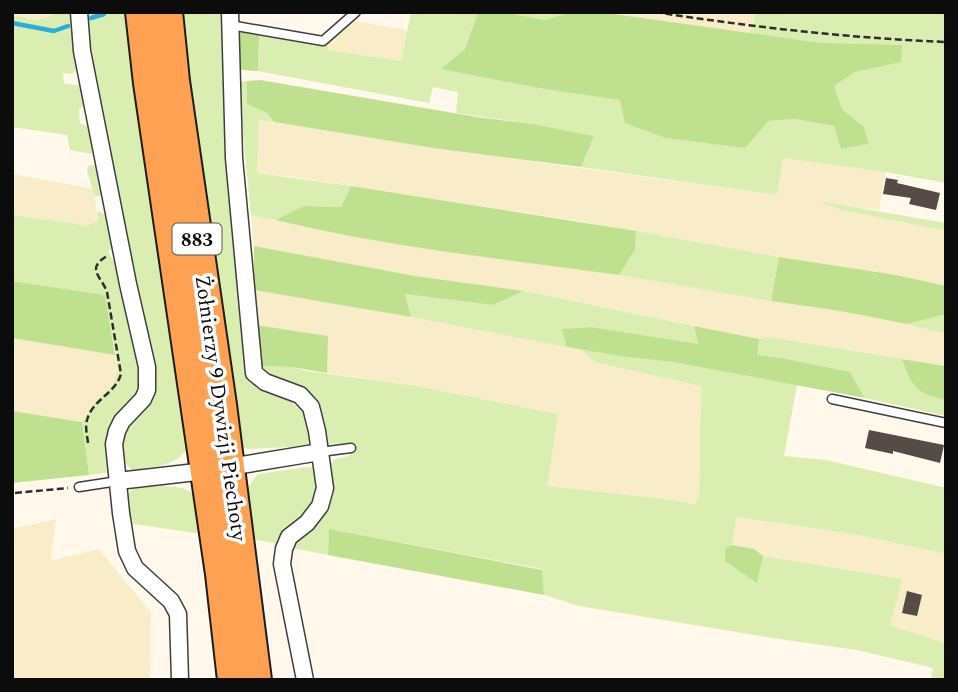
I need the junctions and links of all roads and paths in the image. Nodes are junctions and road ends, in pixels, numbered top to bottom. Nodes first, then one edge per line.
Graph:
1 (79, 12) edge
2 (141, 12) edge
3 (167, 12) edge
4 (356, 12) edge
5 (655, 12) edge
6 (230, 19) edge
7 (946, 42) edge
8 (122, 250) junction
9 (832, 399) dead end
10 (946, 423) edge
11 (88, 443) dead end
12 (351, 448) dead end
13 (320, 452) junction
14 (217, 468) junction
15 (118, 481) junction
16 (79, 487) joint
17 (15, 493) dead end
18 (180, 680) edge
19 (232, 680) edge
20 (257, 680) edge
21 (305, 680) edge

1 - 8 street
2 - 14 highway, Żołnierzy 9 Dywizji Piechoty / 883
3 - 14 highway, Żołnierzy 9 Dywizji Piechoty / 883
4 - 6 lane
5 - 7 path
6 - 13 street
8 - 11 path
8 - 15 street
9 - 10 lane
12 - 13 lane
13 - 14 street
13 - 21 street
14 - 15 street
14 - 19 highway, Żołnierzy 9 Dywizji Piechoty / 883
14 - 20 highway, Żołnierzy 9 Dywizji Piechoty / 883
15 - 16 lane
15 - 18 street
16 - 17 path

